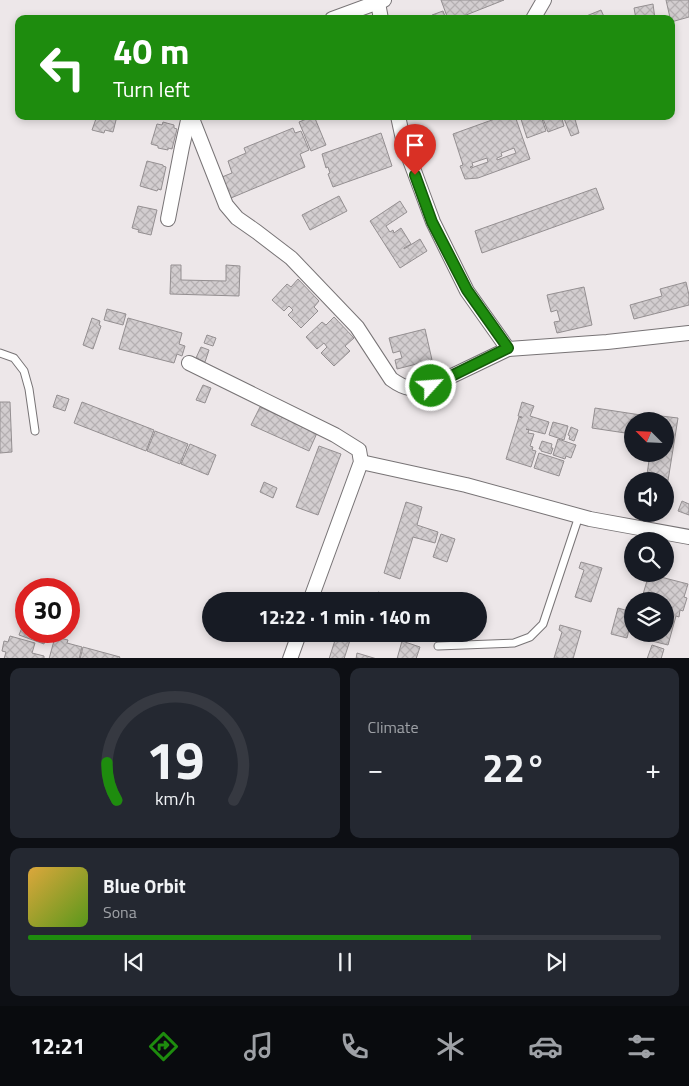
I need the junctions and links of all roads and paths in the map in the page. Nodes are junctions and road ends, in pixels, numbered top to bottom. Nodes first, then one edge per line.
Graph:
1 (544, 0) edge
2 (381, 1) edge
3 (343, 15) edge
4 (381, 15) edge
5 (535, 15) edge
6 (189, 120) edge
7 (192, 120) edge
8 (399, 120) edge
9 (182, 147) junction
10 (208, 162) junction
11 (168, 219) dead end
12 (689, 333) edge
13 (508, 348) junction
14 (0, 353) edge
15 (188, 363) dead end
16 (35, 431) dead end
17 (361, 462) junction
18 (579, 516) junction
19 (689, 537) edge
20 (313, 592) edge
21 (296, 642) edge
22 (438, 646) dead end
23 (290, 658) edge

1 - 5 street
2 - 3 street
2 - 4 street
6 - 9 street
7 - 10 street
8 - 13 street
9 - 10 street
9 - 11 street
10 - 13 street
12 - 13 street
14 - 16 lane
15 - 17 street
17 - 18 street
17 - 20 street
18 - 19 street
18 - 22 lane
21 - 23 street

